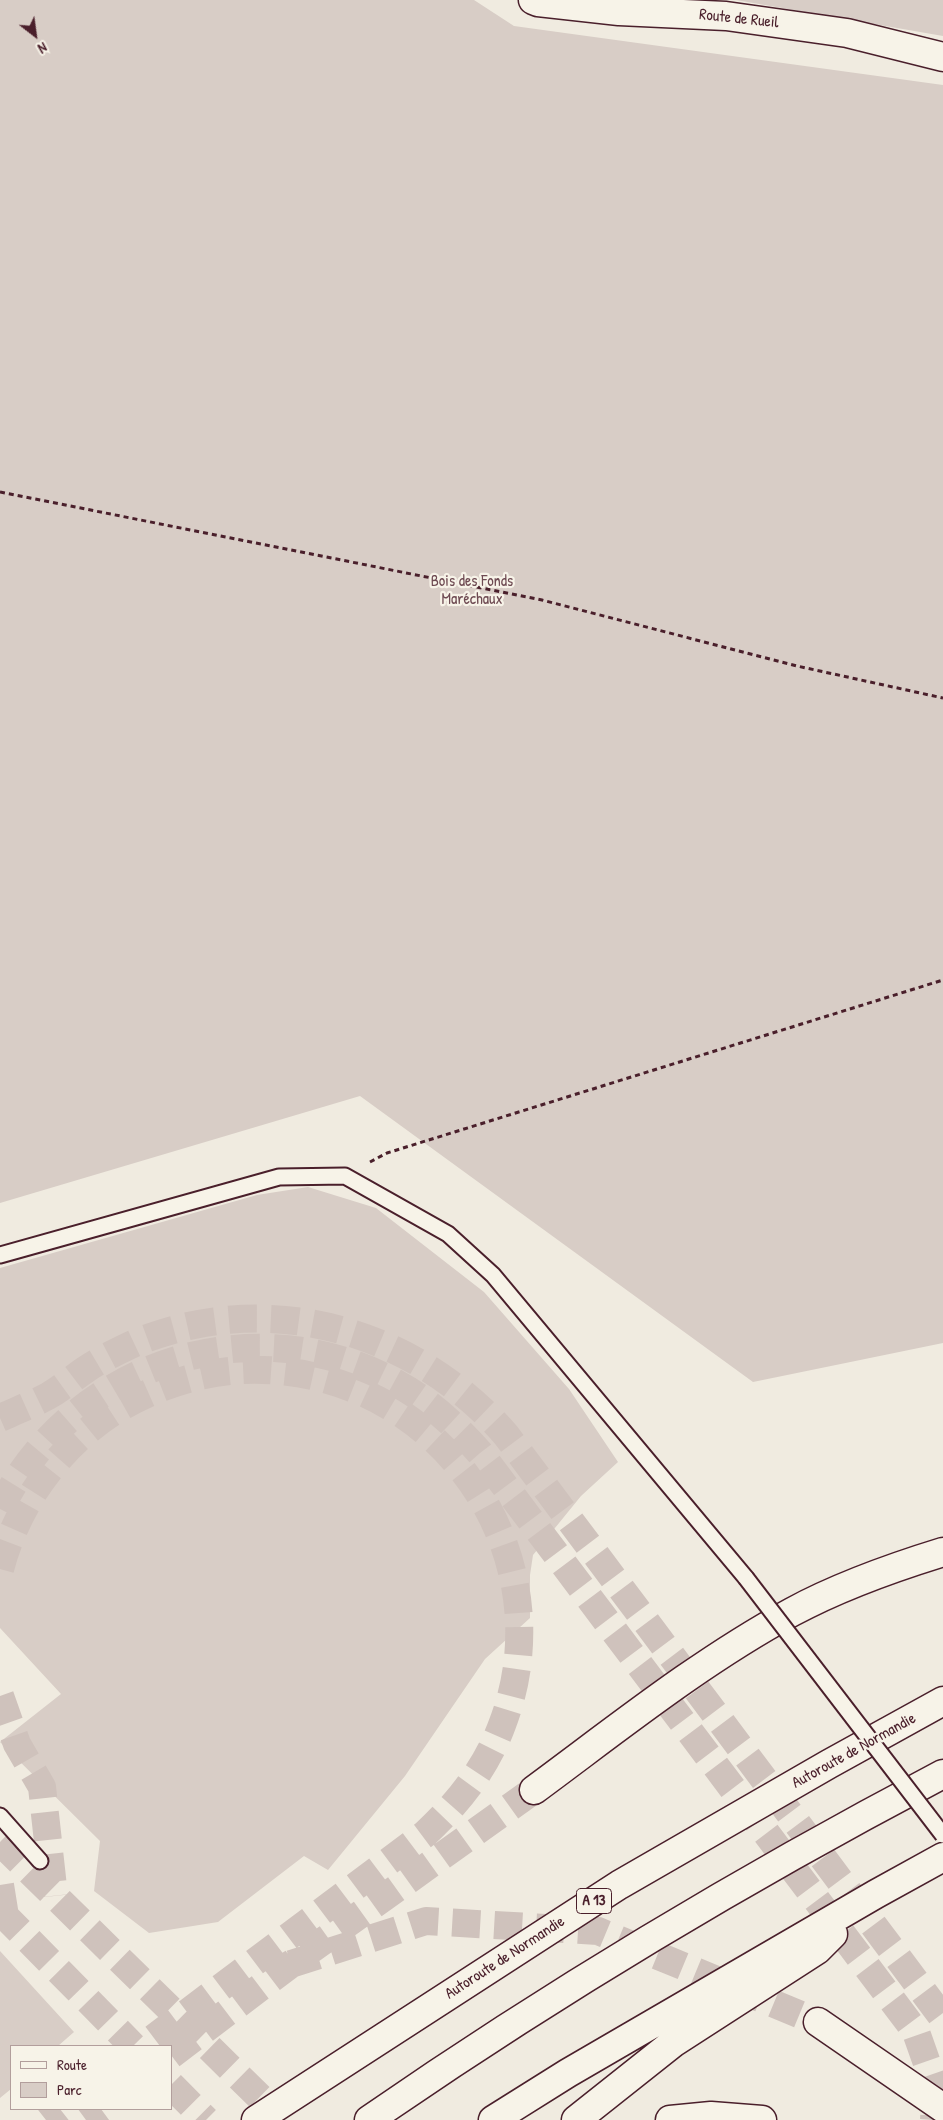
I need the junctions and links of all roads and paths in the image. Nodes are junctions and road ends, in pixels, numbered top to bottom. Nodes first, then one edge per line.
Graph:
1 (533, 0) edge
2 (943, 57) edge
3 (0, 492) edge
4 (943, 698) edge
5 (943, 980) edge
6 (345, 1176) junction
7 (0, 1256) edge
8 (943, 1552) edge
9 (943, 1701) edge
10 (943, 1774) edge
11 (534, 1790) tunnel mouth
12 (0, 1816) edge
13 (943, 1835) edge
14 (943, 1858) edge
15 (40, 1861) dead end
16 (876, 1894) junction
17 (818, 2022) tunnel mouth
18 (943, 2108) edge
19 (256, 2120) edge
20 (369, 2120) edge
21 (493, 2120) edge
22 (576, 2120) edge
23 (670, 2120) edge
24 (762, 2120) edge

1 - 2 main road, Route de Rueil
3 - 4 path
5 - 6 path
6 - 7 lane
6 - 13 lane, bridge
8 - 11 main road
9 - 19 main road, Autoroute de Normandie / A 13
10 - 20 main road
12 - 15 lane
14 - 16 main road
16 - 21 main road
16 - 22 main road
17 - 18 main road
23 - 24 main road

